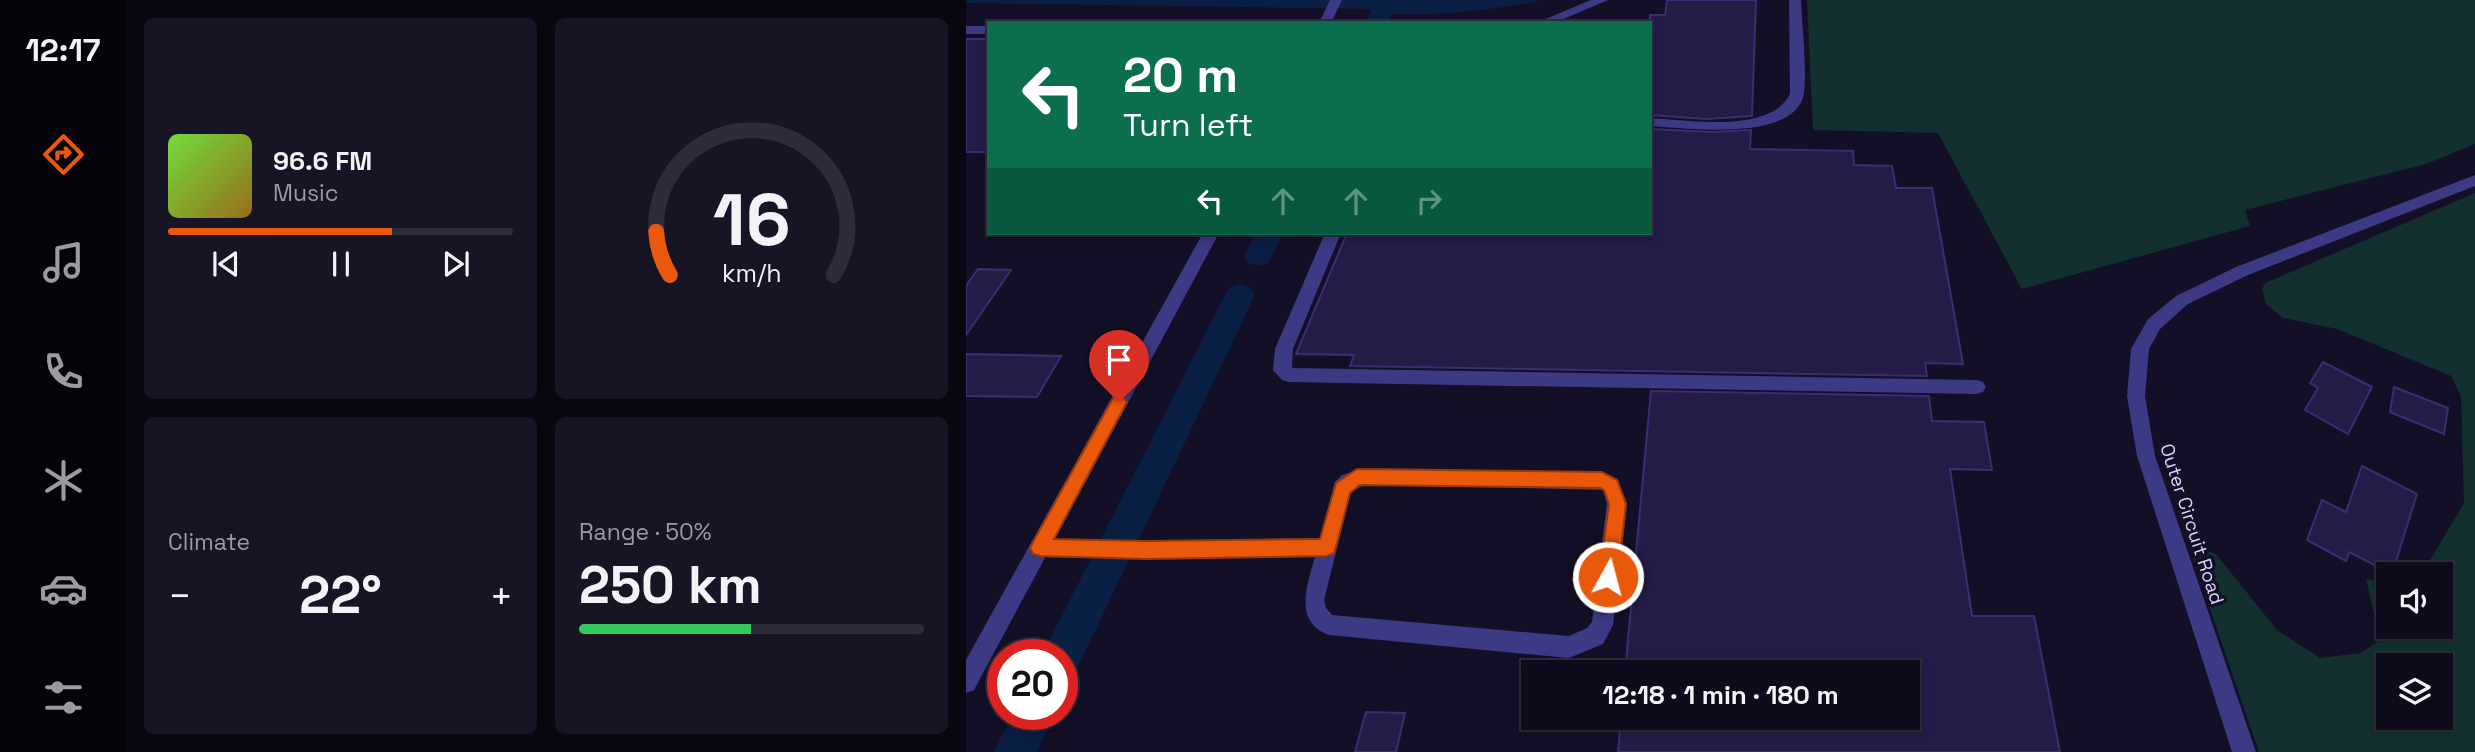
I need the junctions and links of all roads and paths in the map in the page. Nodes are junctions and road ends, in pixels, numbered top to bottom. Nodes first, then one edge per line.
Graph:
1 (1336, 0) edge
2 (1602, 0) edge
3 (1795, 0) edge
4 (1326, 21) edge
5 (1547, 21) edge
6 (966, 30) edge
7 (987, 30) edge
8 (1652, 122) edge
9 (2475, 180) edge
10 (1210, 235) edge
11 (1332, 235) edge
12 (1977, 387) dead end
13 (1327, 547) junction
14 (1040, 548) junction
15 (966, 682) edge
16 (2244, 752) edge

1 - 4 street
2 - 5 street
3 - 8 street
6 - 7 street
9 - 16 street, Outer Circuit Road
10 - 14 street
11 - 12 street
13 - 13 street
13 - 14 street
14 - 15 street

